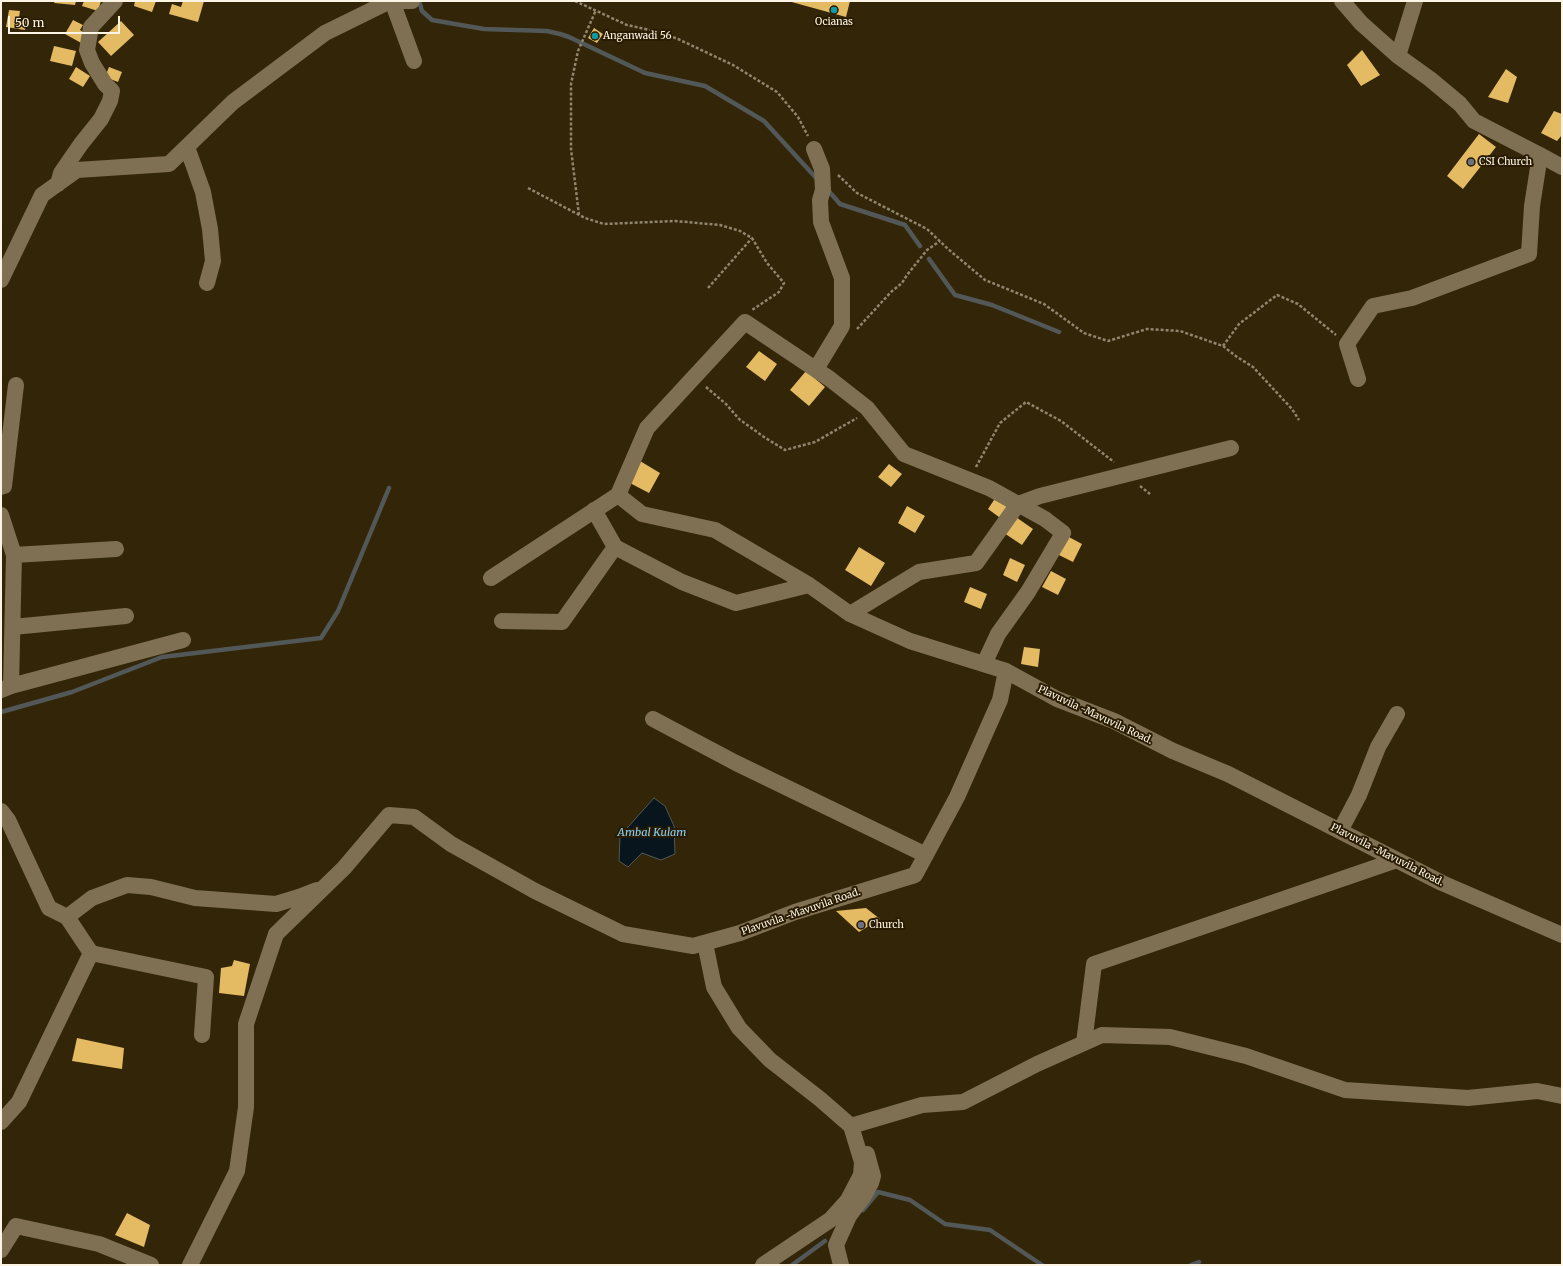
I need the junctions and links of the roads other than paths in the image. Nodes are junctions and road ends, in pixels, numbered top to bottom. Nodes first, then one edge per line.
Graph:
1 (115, 1) edge
2 (391, 1) edge
3 (400, 1) edge
4 (411, 1) edge
5 (1342, 1) edge
6 (1415, 1) edge
7 (1398, 56) junction
8 (414, 61) dead end
9 (187, 146) junction
10 (814, 149) road end
11 (1540, 155) junction
12 (1562, 167) edge
13 (58, 184) junction
14 (1, 280) edge
15 (207, 283) dead end
16 (816, 369) junction
17 (1358, 379) dead end
18 (16, 385) dead end
19 (1232, 448) dead end
20 (1, 487) edge
21 (618, 495) junction
22 (1018, 504) junction
23 (594, 510) junction
24 (1, 515) edge
25 (615, 547) junction
26 (116, 549) dead end
27 (14, 555) junction
28 (491, 578) dead end
29 (809, 585) junction
30 (850, 614) junction
31 (126, 616) dead end
32 (502, 621) dead end
33 (13, 627) junction
34 (183, 640) dead end
35 (984, 664) junction
36 (1006, 671) junction
37 (6, 688) edge
38 (1397, 714) dead end
39 (653, 719) dead end
40 (1, 811) edge
41 (1340, 830) junction
42 (926, 855) junction
43 (1397, 860) junction
44 (325, 886) junction
45 (276, 904) junction
46 (67, 917) junction
47 (276, 934) junction
48 (1562, 936) edge
49 (702, 949) junction
50 (91, 953) junction
51 (202, 1035) dead end
52 (1084, 1043) junction
53 (1562, 1096) edge
54 (1, 1122) edge
55 (851, 1126) junction
56 (1, 1250) edge
57 (150, 1265) edge
58 (190, 1265) edge
59 (763, 1265) edge
60 (841, 1265) edge

1 - 13 street
2 - 8 street
2 - 9 street
3 - 4 street
5 - 7 street
6 - 7 street
7 - 11 street
9 - 13 street
9 - 15 street
10 - 16 street
11 - 12 street
11 - 17 street
13 - 14 street
16 - 21 street
16 - 22 street
18 - 20 street
19 - 22 street
21 - 23 street
21 - 29 street
22 - 30 street
22 - 35 street
23 - 25 street
23 - 28 street
24 - 27 street
25 - 29 street
25 - 32 street
26 - 27 street
27 - 33 street
29 - 30 street
30 - 35 street
31 - 33 street
33 - 37 street
34 - 37 street
35 - 36 street
36 - 41 street, Plavuvila -Mavuvila Road.
36 - 42 street, Plavuvila -Mavuvila Road.
38 - 41 street
39 - 42 street
40 - 46 street
41 - 43 street, Plavuvila -Mavuvila Road.
42 - 49 street, Plavuvila -Mavuvila Road.
43 - 48 street, Plavuvila -Mavuvila Road.
43 - 52 street
44 - 45 street
44 - 47 street, Plavuvila -Mavuvila Road.
44 - 49 street, Plavuvila -Mavuvila Road.
45 - 46 street
45 - 47 street
46 - 50 street
47 - 58 street, Plavuvila -Mavuvila Road.
49 - 55 street
50 - 51 street
50 - 54 street
52 - 53 street
52 - 55 street
55 - 59 street
55 - 60 street
56 - 57 street

